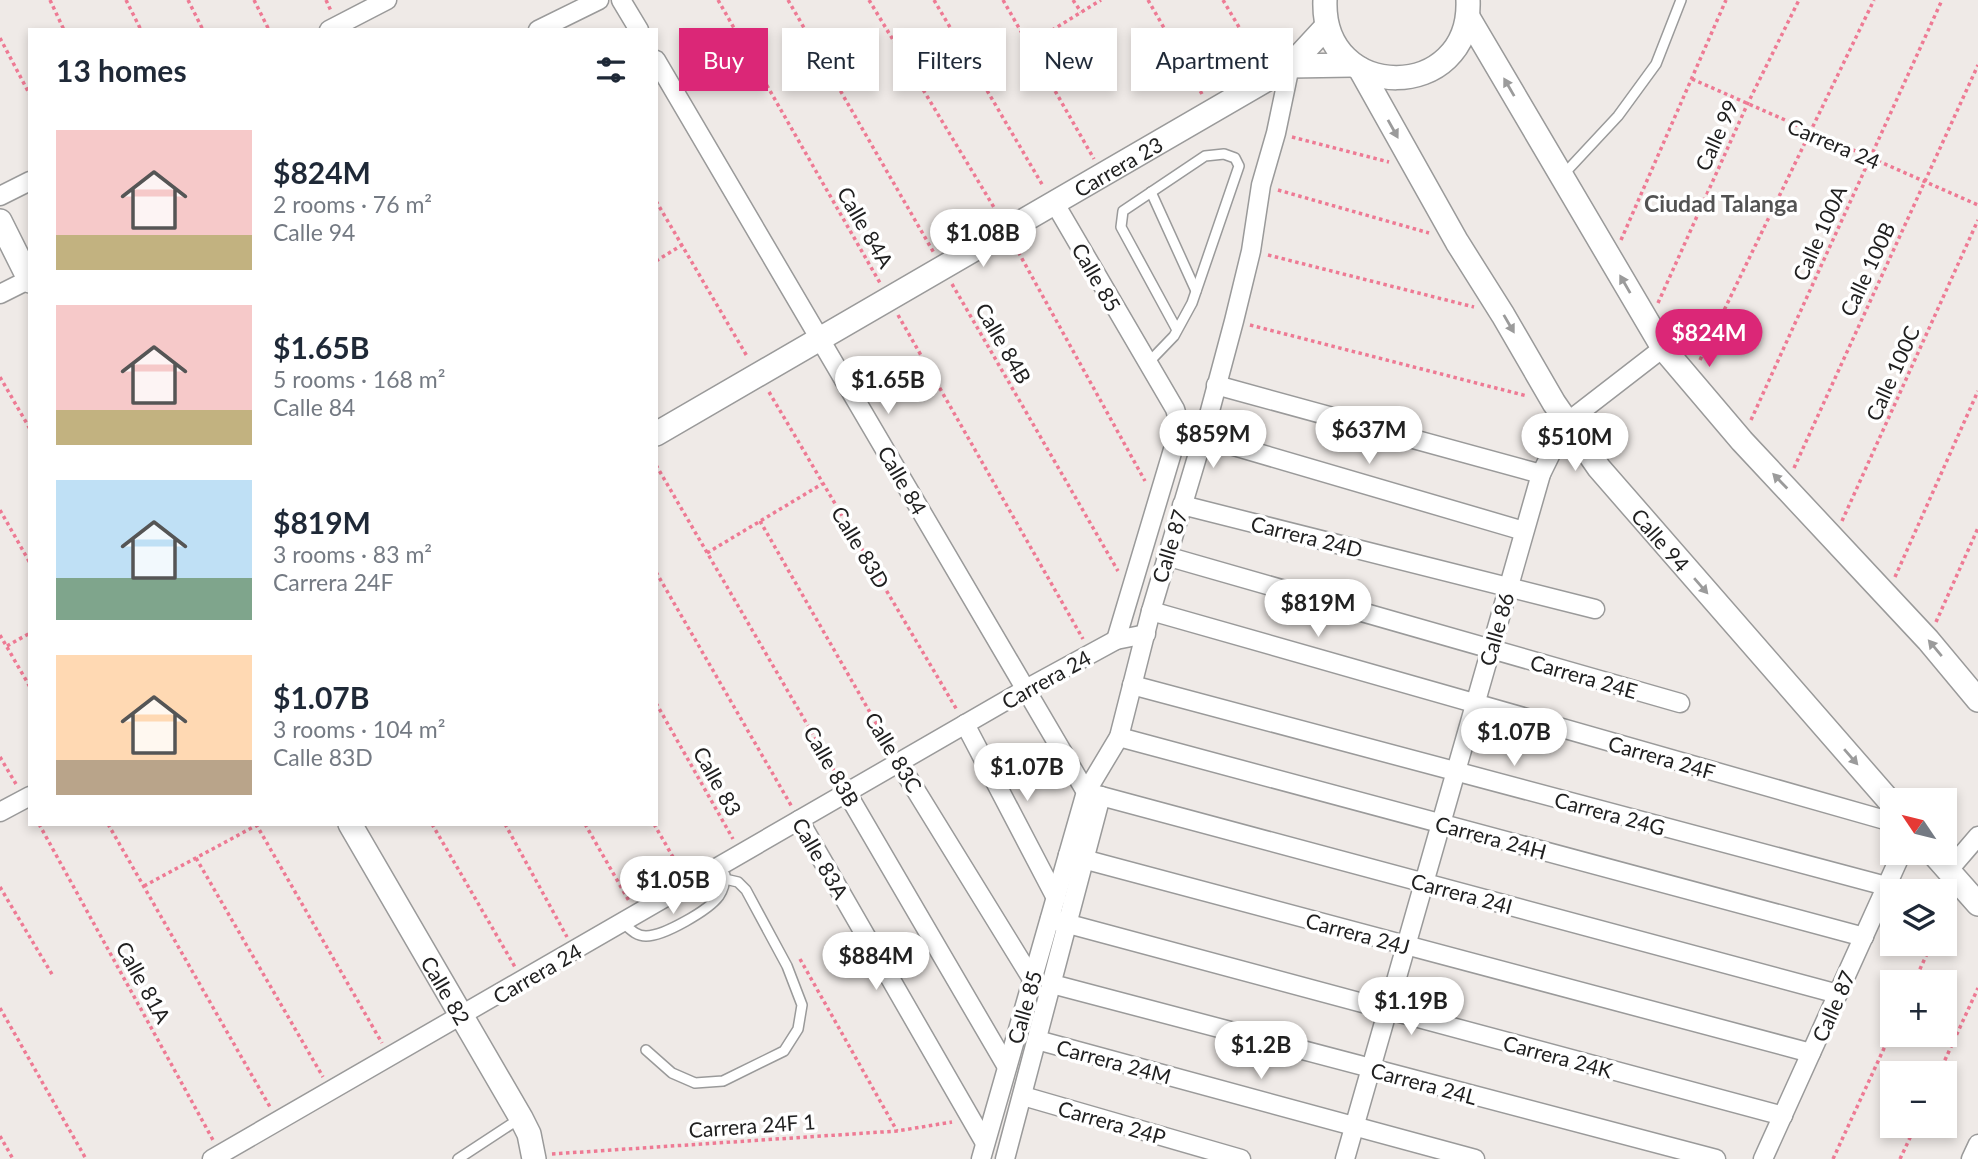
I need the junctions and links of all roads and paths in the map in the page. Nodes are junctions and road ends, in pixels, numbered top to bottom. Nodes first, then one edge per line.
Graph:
1 (50, 0) edge
2 (126, 0) edge
3 (188, 0) edge
4 (254, 0) edge
5 (387, 0) edge
6 (598, 0) edge
7 (621, 0) edge
8 (718, 0) edge
9 (788, 0) edge
10 (934, 0) edge
11 (1003, 0) edge
12 (1073, 0) edge
13 (1101, 0) edge
14 (1148, 0) edge
15 (1223, 0) edge
16 (1325, 0) edge
17 (1681, 0) edge
18 (1726, 0) edge
19 (1799, 0) edge
20 (1874, 0) edge
21 (1942, 0) edge
22 (1469, 5) edge
23 (1081, 12) junction
24 (1327, 26) junction
25 (63, 28) edge
26 (140, 28) edge
27 (202, 28) edge
28 (268, 28) edge
29 (333, 28) edge
30 (542, 28) edge
31 (638, 28) edge
32 (1055, 28) edge
33 (1240, 28) edge
34 (1020, 31) edge
35 (0, 38) edge
36 (658, 63) edge
37 (1293, 63) edge
38 (1978, 65) edge
39 (1293, 66) edge
40 (1357, 67) junction
41 (1692, 79) junction
42 (28, 91) edge
43 (1054, 91) edge
44 (1247, 91) edge
45 (1285, 91) edge
46 (1747, 105) junction
47 (1212, 111) junction
48 (1276, 133) junction
49 (1811, 133) junction
50 (1870, 158) junction
51 (1415, 168) junction
52 (1102, 174) junction
53 (1562, 176) junction
54 (28, 182) edge
55 (1924, 182) junction
56 (1261, 185) junction
57 (1151, 192) junction
58 (0, 196) edge
59 (1054, 202) junction
60 (658, 204) edge
61 (1978, 205) edge
62 (1978, 220) edge
63 (0, 221) edge
64 (1457, 242) junction
65 (682, 245) junction
66 (1251, 251) junction
67 (658, 260) edge
68 (1612, 261) junction
69 (942, 267) junction
70 (28, 276) edge
71 (28, 281) edge
72 (1196, 291) junction
73 (0, 294) edge
74 (889, 299) junction
75 (1503, 314) junction
76 (1234, 321) junction
77 (1648, 324) junction
78 (1177, 330) junction
79 (820, 339) junction
80 (1663, 348) junction
81 (1148, 363) junction
82 (758, 374) junction
83 (0, 377) edge
84 (1690, 381) junction
85 (1216, 385) junction
86 (1978, 391) edge
87 (1560, 413) junction
88 (1177, 417) junction
89 (28, 426) edge
90 (658, 433) edge
91 (1203, 437) junction
92 (1742, 442) junction
93 (658, 469) edge
94 (1541, 474) junction
95 (823, 483) junction
96 (1785, 486) junction
97 (1182, 505) junction
98 (0, 510) edge
99 (760, 521) junction
100 (1978, 528) edge
101 (1524, 531) junction
102 (1833, 539) junction
103 (707, 553) junction
104 (1166, 556) junction
105 (28, 559) edge
106 (658, 575) edge
107 (1508, 587) junction
108 (1130, 592) junction
109 (1887, 595) junction
110 (1595, 609) dead end
111 (1151, 611) junction
112 (28, 634) edge
113 (0, 635) edge
114 (1146, 635) junction
115 (1116, 640) junction
116 (1928, 640) junction
117 (6, 646) junction
118 (1490, 649) junction
119 (1091, 653) junction
120 (28, 684) edge
121 (1132, 685) junction
122 (1026, 689) junction
123 (1977, 697) edge
124 (1680, 703) dead end
125 (1475, 704) junction
126 (658, 707) edge
127 (965, 724) junction
128 (1119, 737) junction
129 (0, 757) edge
130 (899, 763) junction
131 (1455, 772) junction
132 (10, 775) dead end
133 (1880, 790) edge
134 (847, 793) junction
135 (1094, 794) junction
136 (28, 797) edge
137 (0, 813) edge
138 (1880, 819) edge
139 (799, 821) junction
140 (1441, 824) junction
141 (40, 826) edge
142 (109, 826) edge
143 (255, 826) edge
144 (258, 826) edge
145 (351, 826) edge
146 (433, 826) edge
147 (506, 826) edge
148 (585, 826) edge
149 (655, 826) edge
150 (1978, 836) edge
151 (741, 854) junction
152 (1076, 857) junction
153 (196, 858) junction
154 (1943, 865) edge
155 (1948, 871) junction
156 (725, 872) junction
157 (1424, 883) junction
158 (1880, 884) edge
159 (689, 885) junction
160 (144, 886) junction
161 (0, 887) edge
162 (1056, 898) junction
163 (1880, 900) edge
164 (1978, 904) edge
165 (630, 919) junction
166 (1058, 922) junction
167 (1864, 937) junction
168 (1406, 946) junction
169 (575, 951) junction
170 (795, 951) dead end
171 (52, 976) dead end
172 (1032, 979) junction
173 (523, 981) junction
174 (1052, 984) junction
175 (1978, 988) edge
176 (1838, 994) junction
177 (0, 1008) edge
178 (1387, 1011) junction
179 (462, 1016) junction
180 (1037, 1040) junction
181 (1885, 1047) edge
182 (646, 1050) dead end
183 (1811, 1053) junction
184 (390, 1057) junction
185 (1945, 1061) edge
186 (1007, 1067) junction
187 (1371, 1069) junction
188 (331, 1091) junction
189 (1023, 1096) junction
190 (1783, 1116) junction
191 (521, 1118) junction
192 (971, 1119) junction
193 (278, 1121) junction
194 (1354, 1127) junction
195 (897, 1131) junction
196 (0, 1136) edge
197 (1910, 1138) edge
198 (1978, 1144) edge
199 (983, 1151) edge
200 (217, 1157) edge
201 (534, 1157) edge
202 (13, 1159) edge
203 (86, 1159) edge
204 (458, 1159) edge
205 (1005, 1159) edge
206 (1241, 1159) edge
207 (1345, 1159) edge
208 (1475, 1159) edge
209 (1716, 1159) edge
210 (1763, 1159) edge
211 (1833, 1159) edge
212 (1900, 1159) edge
213 (1971, 1159) edge

1 - 25 path
2 - 26 path
3 - 27 path
4 - 28 path
5 - 29 street
6 - 30 street
7 - 31 street
8 - 74 path, Calle 84A
9 - 69 path, Calle 84B
10 - 59 path
11 - 34 path
12 - 23 path
13 - 23 path
14 - 47 path
15 - 33 path
16 - 24 street
17 - 53 lane
18 - 41 path
19 - 46 path, Calle 99
20 - 49 path
21 - 50 path, Calle 100A
22 - 40 street, Carrera 23
53 -> 22 street
23 - 32 path
24 - 37 street, Carrera 23
24 - 40 street, Calle 94
35 - 42 path
36 - 79 street, Calle 84
38 - 55 path, Calle 100B
39 - 40 street, Carrera 23
40 -> 51 street, Calle 94
41 - 46 path, Carrera 24
41 - 68 path
43 - 52 path
44 - 47 street, Carrera 23
45 - 48 street, Calle 87
46 - 49 path, Carrera 24
46 - 77 path, Calle 99
47 - 52 street, Carrera 23
48 - 51 path
48 - 56 street, Calle 87
49 - 50 path, Carrera 24
49 - 84 path
50 - 55 path, Carrera 24
50 - 92 path, Calle 100A
51 - 64 street, Calle 94
52 - 59 street, Carrera 23
53 - 68 street
54 - 58 street
55 - 61 path, Carrera 24
55 - 96 path, Calle 100B
56 - 64 path
56 - 66 street, Calle 87
57 - 72 lane
57 - 72 lane
57 - 78 lane
59 - 69 street, Carrera 23
59 - 81 street, Calle 85
60 - 65 path, Calle 83D
62 - 102 path, Calle 100C
63 - 70 street
64 - 75 street, Calle 94
65 - 67 path
65 - 82 path, Calle 83D
66 - 75 path
66 - 76 street, Calle 87
77 -> 68 street
69 - 74 street, Carrera 23
69 - 108 path, Calle 84B
71 - 73 street
72 - 78 lane
74 - 79 street, Carrera 23
74 - 119 path, Calle 84A
75 -> 87 street, Calle 94
76 - 85 street, Calle 87
76 - 87 path
77 - 80 street
78 - 81 lane
79 - 82 street, Carrera 23
79 - 122 street, Calle 84
80 - 84 street
80 - 87 street, Calle 86
81 - 88 street, Calle 85
82 - 90 street, Carrera 23
82 - 95 path, Calle 83D
83 - 89 path
84 - 92 street
85 - 91 street, Calle 87
85 - 94 street
86 - 109 path
87 - 94 street, Calle 86
87 -> 133 street, Calle 94
88 - 91 street
88 - 108 street
91 - 97 street, Calle 87
91 - 101 street
96 -> 92 street
93 - 103 path, Calle 83B
94 - 101 street, Calle 86
95 - 99 path
95 - 127 path, Calle 83D
96 - 102 street
97 - 104 street, Calle 87
97 - 107 street, Carrera 24D
98 - 105 path
99 - 103 path
99 - 130 path, Calle 83C
100 - 116 path
101 - 107 street, Calle 86
102 - 109 street
103 - 134 path, Calle 83B
104 - 111 street, Calle 87
104 - 118 street, Carrera 24E
106 - 139 path, Calle 83A
107 - 110 street, Carrera 24D
107 - 118 street, Calle 86
108 - 115 street
109 - 116 street
111 - 114 street, Calle 87
111 - 125 street, Carrera 24F
112 - 117 path
113 - 117 path
114 - 115 street, Carrera 24
114 - 121 street, Calle 87
115 - 119 street, Carrera 24
123 -> 116 street
117 - 120 path
118 - 124 street, Carrera 24E
118 - 125 street, Calle 86
119 - 122 street, Carrera 24
121 - 128 street, Calle 87
121 - 131 street, Carrera 24G
122 - 127 street, Carrera 24
122 - 135 street, Calle 84
125 - 131 street, Calle 86
125 - 138 street, Carrera 24F
126 - 151 path, Calle 83
127 - 130 street, Carrera 24
127 - 162 street
128 - 135 street, Calle 87
128 - 140 street, Carrera 24H
129 - 132 path
130 - 134 street, Carrera 24
130 - 172 street, Calle 83C
131 - 140 street, Calle 86
131 - 158 street, Carrera 24G
134 - 139 street, Carrera 24
134 - 186 street, Calle 83B
135 - 152 street, Calle 87
135 - 157 street, Carrera 24I
136 - 137 street
139 - 151 street, Carrera 24
139 - 192 street, Calle 83A
140 - 157 street, Calle 86
140 - 167 street, Carrera 24H
141 - 200 path, Calle 81A
142 - 160 path
143 - 153 path
144 - 184 path
145 - 179 street, Calle 82
146 - 173 path
147 - 169 path
148 - 165 path
149 - 159 path
150 - 155 street
151 - 156 street, Carrera 24
152 - 162 street, Calle 85
152 - 166 street
152 - 168 street, Carrera 24J
153 - 160 path
153 - 188 path
154 - 155 street
155 - 164 street
156 - 159 street, Carrera 24
156 - 165 lane
156 - 182 lane
157 - 168 street, Calle 86
157 - 176 street, Carrera 24I
159 - 165 street, Carrera 24
160 - 193 path
161 - 171 path
162 - 166 street, Calle 85
163 - 167 street, Calle 87
165 - 169 street, Carrera 24
166 - 172 street, Calle 85
166 - 174 street
166 - 178 street, Carrera 24K
167 - 176 street, Calle 87
168 - 178 street, Calle 86
168 - 183 street, Carrera 24J
169 - 173 street, Carrera 24
170 - 195 path
172 - 186 street, Calle 85
173 - 179 street, Carrera 24
174 - 180 street
174 - 187 street, Carrera 24L
175 - 185 path
176 - 183 street, Calle 87
177 - 203 path
178 - 187 street, Calle 86
178 - 190 street, Carrera 24K
179 - 184 street, Carrera 24
179 - 191 street, Calle 82
180 - 189 street
180 - 194 street, Carrera 24M
181 - 211 path
183 - 190 street, Calle 87
184 - 188 street, Carrera 24
186 - 199 street, Calle 85
187 - 194 street, Calle 86
187 - 209 street, Carrera 24L
188 - 193 street, Carrera 24
189 - 205 street
189 - 206 street, Carrera 24P
190 - 210 street, Calle 87
191 - 201 street, Calle 82
191 - 204 lane
192 - 195 path, Carrera 24F 1
192 - 199 street, Calle 83A
193 - 200 street, Carrera 24
194 - 207 street, Calle 86
194 - 208 street, Carrera 24M
195 - 201 path, Carrera 24F 1
196 - 202 path
197 - 212 path
198 - 213 street

